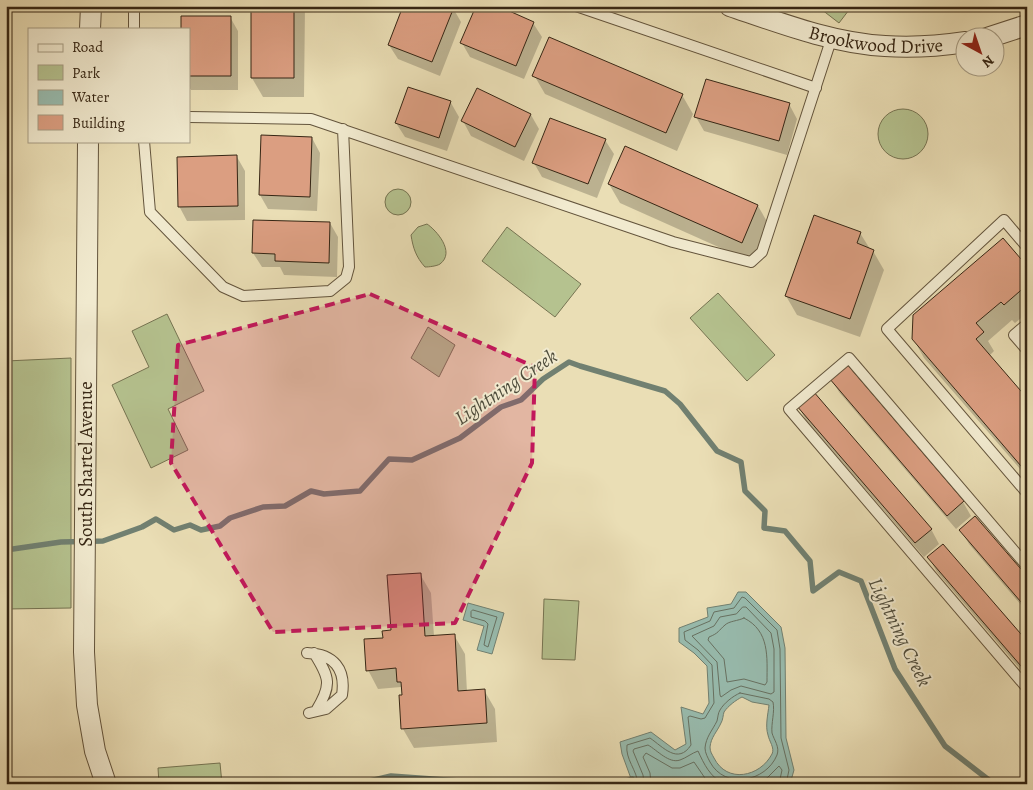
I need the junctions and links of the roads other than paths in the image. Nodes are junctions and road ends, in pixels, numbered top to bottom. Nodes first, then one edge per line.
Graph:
1 (91, 6) edge
2 (134, 6) edge
3 (576, 6) edge
4 (730, 6) edge
5 (1027, 25) edge
6 (90, 28) edge
7 (134, 28) edge
8 (1006, 32) edge
9 (832, 37) junction
10 (956, 43) edge
11 (816, 88) junction
12 (190, 117) edge
13 (343, 129) junction
14 (88, 142) edge
15 (144, 142) edge
16 (1027, 247) edge
17 (1027, 324) edge
18 (1027, 350) edge
19 (1027, 493) edge
20 (1027, 566) edge
21 (310, 653) joint
22 (1027, 688) edge
23 (106, 784) edge

1 - 6 street
2 - 7 lane
3 - 11 lane
4 - 9 street, Brookwood Drive
5 - 8 street
9 - 10 street, Brookwood Drive
9 - 11 lane
11 - 13 lane
12 - 13 lane
13 - 15 lane
14 - 23 street, South Shartel Avenue
16 - 19 lane
17 - 18 lane
20 - 22 lane
21 - 21 lane

